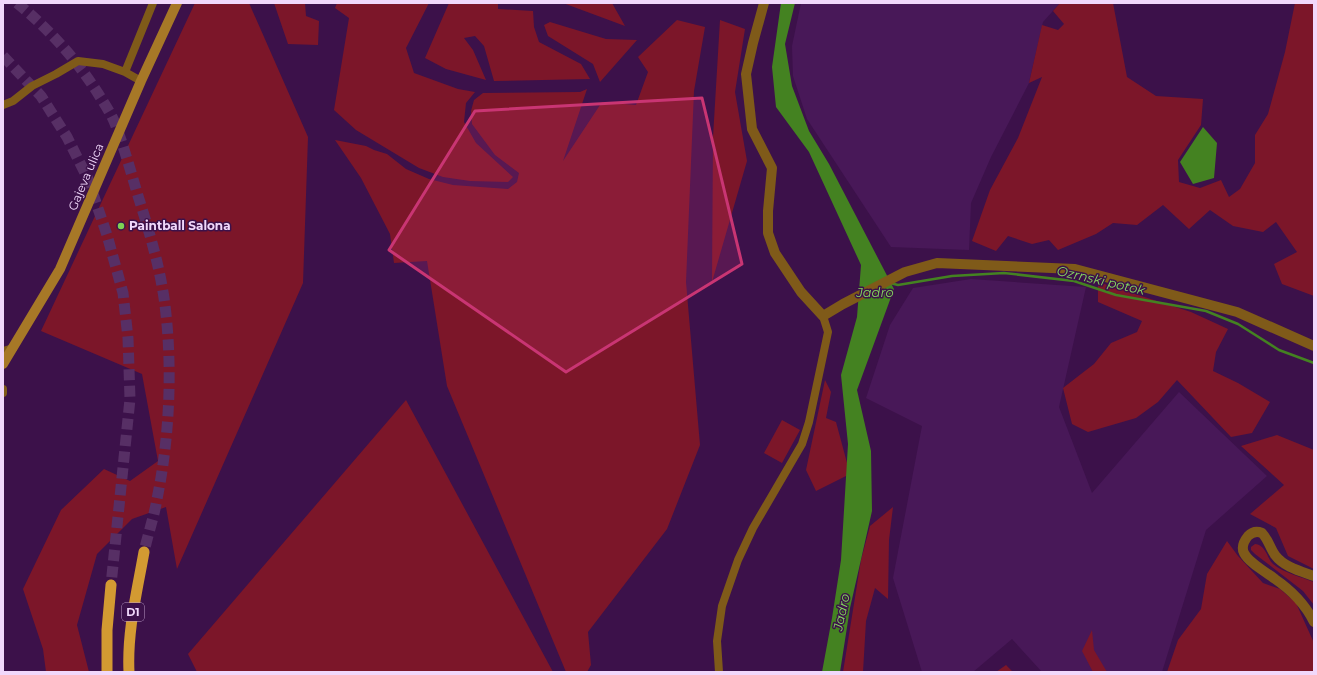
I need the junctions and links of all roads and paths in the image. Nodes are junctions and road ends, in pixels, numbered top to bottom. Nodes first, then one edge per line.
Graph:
1 (153, 3) edge
2 (177, 3) edge
3 (764, 3) edge
4 (124, 72) junction
5 (141, 82) junction
6 (3, 106) edge
7 (823, 316) junction
8 (1314, 346) edge
9 (8, 349) edge
10 (3, 364) edge
11 (3, 389) edge
12 (3, 393) edge
13 (144, 552) tunnel mouth
14 (1314, 576) edge
15 (111, 585) tunnel mouth
16 (1314, 622) edge
17 (107, 672) edge
18 (129, 672) edge
19 (719, 672) edge

1 - 4 street
2 - 5 main road, Gajeva ulica
3 - 7 street
4 - 5 street
4 - 6 street
5 - 9 main road, Gajeva ulica
7 - 8 street
7 - 19 street
9 - 10 main road, Gajeva ulica
11 - 12 street
13 - 18 highway, D1
14 - 16 street
15 - 17 highway, D1

